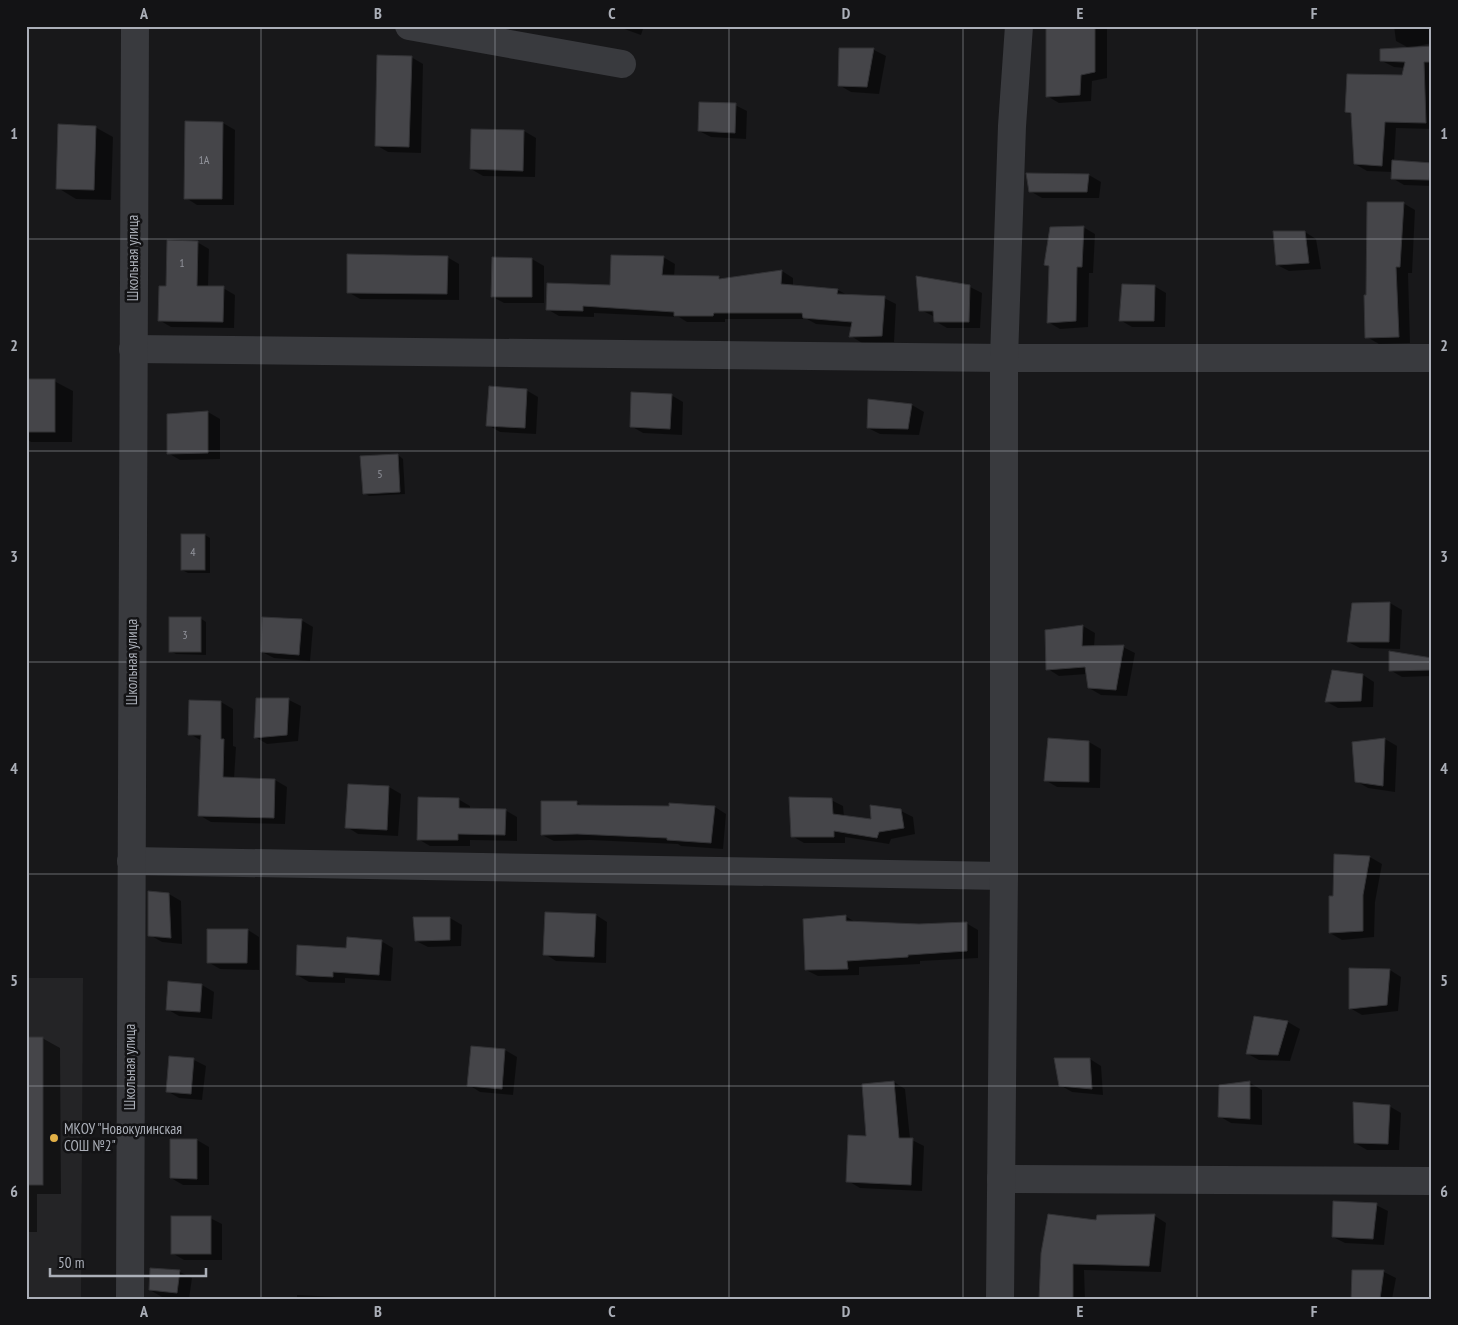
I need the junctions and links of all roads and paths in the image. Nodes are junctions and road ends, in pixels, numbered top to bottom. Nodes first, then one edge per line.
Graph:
1 (135, 26) edge
2 (409, 26) edge
3 (1019, 26) edge
4 (622, 64) dead end
5 (133, 349) junction
6 (1004, 358) junction
7 (1432, 358) edge
8 (131, 860) junction
9 (1004, 876) junction
10 (1001, 1179) junction
11 (1432, 1181) edge
12 (130, 1299) edge
13 (1000, 1299) edge

1 - 5 street, Школьная улица
2 - 4 street
3 - 6 street
5 - 6 street
5 - 8 street, Школьная улица
6 - 7 street
6 - 9 street
8 - 9 street
8 - 12 street, Школьная улица
9 - 10 street
10 - 11 street
10 - 13 street

